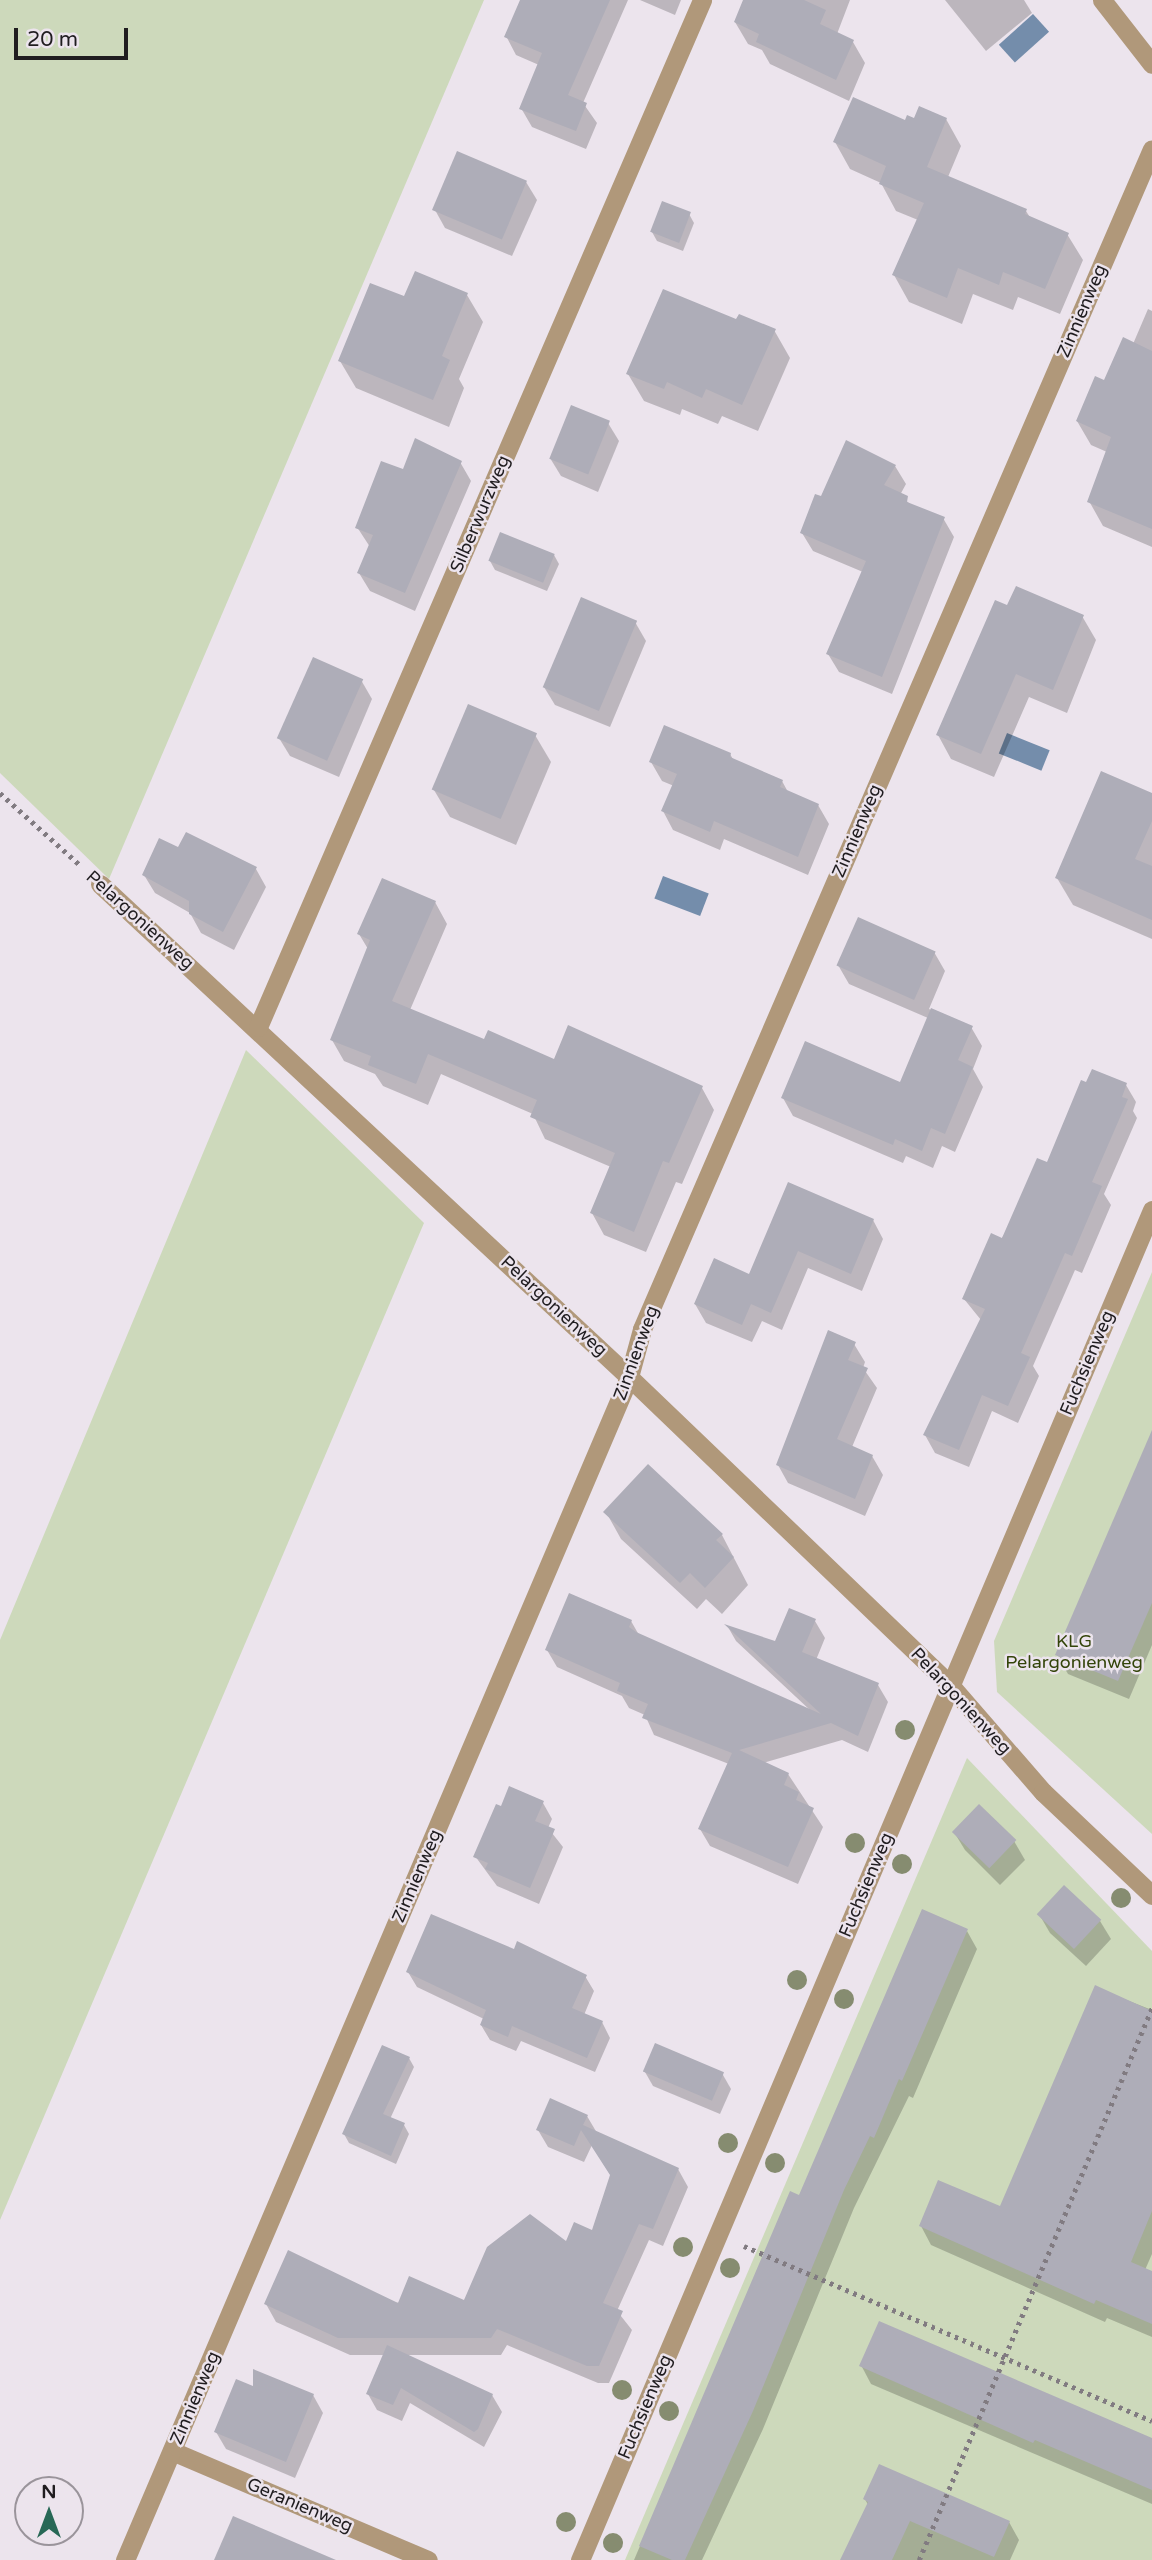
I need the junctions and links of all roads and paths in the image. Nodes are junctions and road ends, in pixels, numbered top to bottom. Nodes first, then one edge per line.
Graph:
1 (702, 0) edge
2 (1102, 0) edge
3 (1152, 64) edge
4 (1152, 149) edge
5 (0, 793) edge
6 (100, 884) joint
7 (258, 1027) junction
8 (1152, 1210) edge
9 (629, 1377) junction
10 (950, 1685) junction
11 (1152, 1895) edge
12 (1152, 2008) edge
13 (718, 2235) junction
14 (1007, 2359) junction
15 (1152, 2421) edge
16 (172, 2451) junction
17 (125, 2560) edge
18 (428, 2560) edge
19 (580, 2560) edge
20 (919, 2560) edge

1 - 7 street, Silberwurzweg
2 - 3 street
4 - 9 street, Zinnienweg
5 - 6 path, Pelargonienweg
6 - 7 street, Pelargonienweg
7 - 9 street, Pelargonienweg
8 - 10 street, Fuchsienweg
9 - 10 street, Pelargonienweg
9 - 16 street, Zinnienweg
10 - 11 street, Pelargonienweg
10 - 13 street, Fuchsienweg
12 - 14 path
13 - 14 path
13 - 19 street, Fuchsienweg
14 - 15 path
14 - 20 path
16 - 17 street, Zinnienweg
16 - 18 street, Geranienweg

